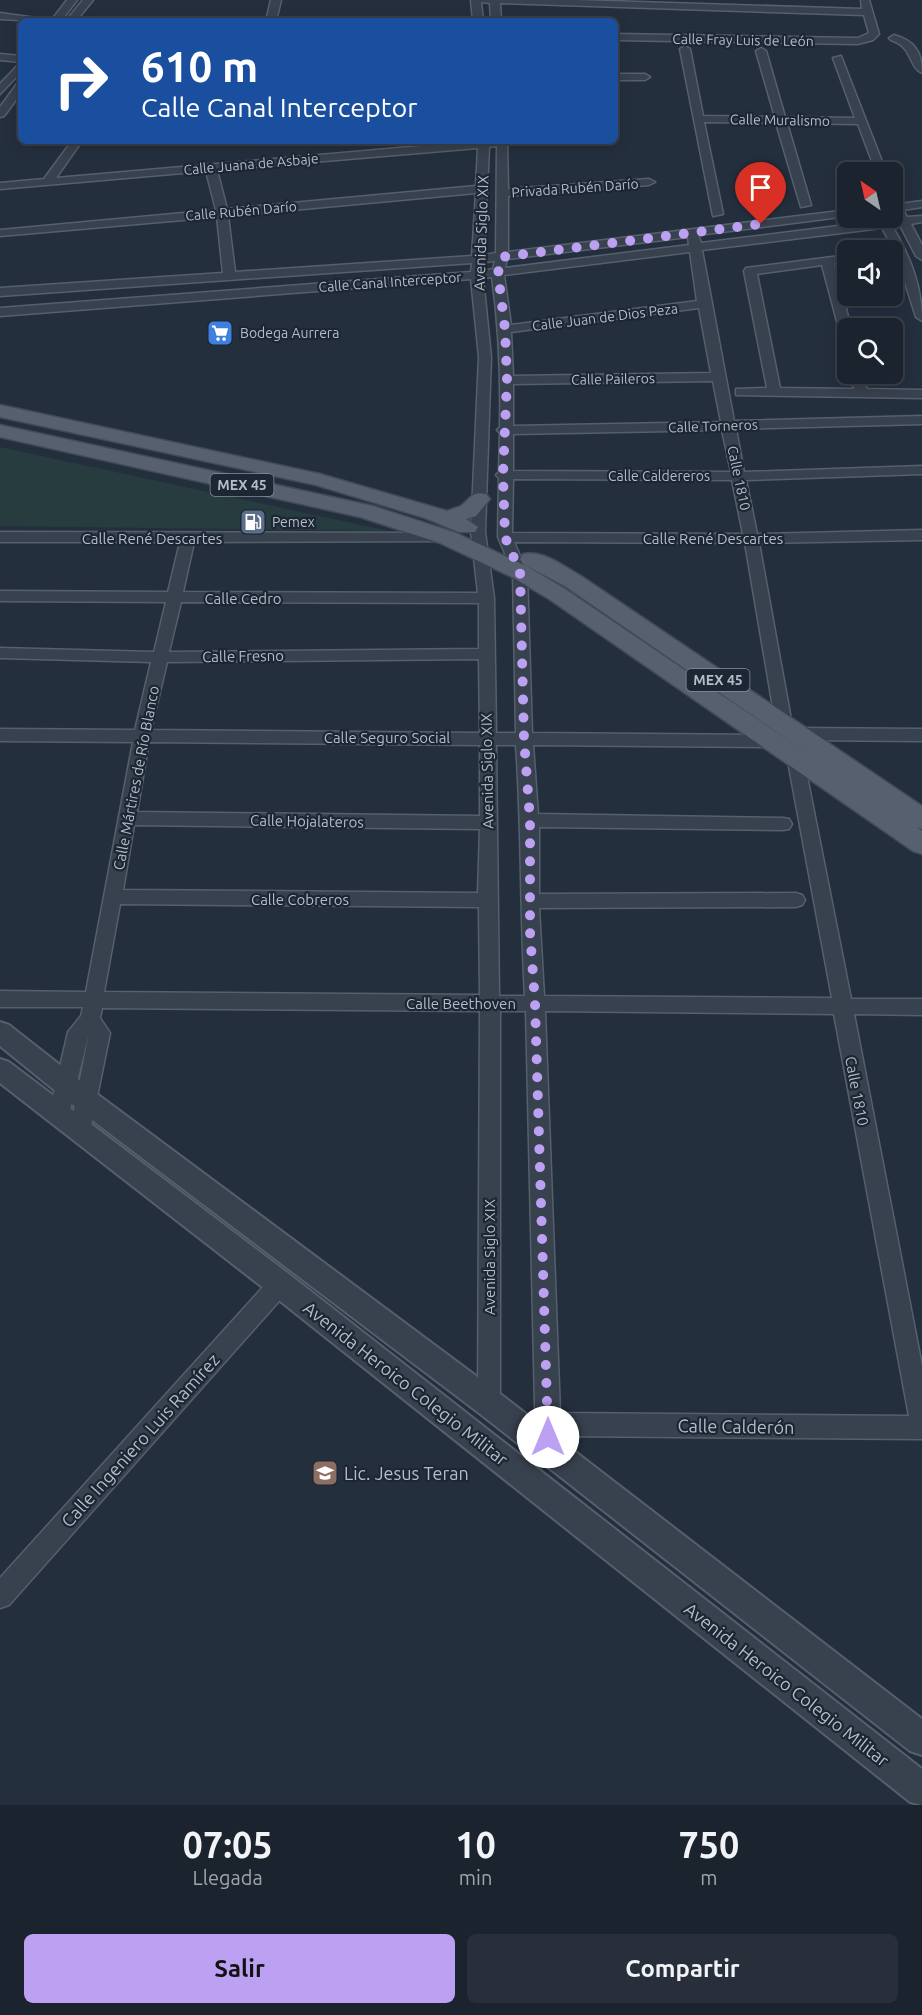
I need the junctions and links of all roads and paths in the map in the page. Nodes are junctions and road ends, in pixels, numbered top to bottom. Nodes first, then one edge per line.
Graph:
1 (72, 0) edge
2 (88, 0) edge
3 (276, 0) edge
4 (476, 0) edge
5 (484, 0) edge
6 (495, 0) edge
7 (865, 0) edge
8 (868, 12) junction
9 (0, 16) edge
10 (18, 18) edge
11 (58, 18) edge
12 (73, 18) edge
13 (272, 18) edge
14 (478, 18) edge
15 (496, 18) edge
16 (618, 37) edge
17 (894, 38) dead end
18 (919, 48) edge
19 (685, 49) dead end
20 (761, 51) dead end
21 (0, 57) edge
22 (838, 58) dead end
23 (18, 59) edge
24 (18, 69) edge
25 (922, 70) edge
26 (618, 77) edge
27 (645, 77) dead end
28 (18, 88) edge
29 (0, 91) edge
30 (5, 99) edge
31 (0, 114) edge
32 (699, 119) junction
33 (780, 119) junction
34 (861, 121) junction
35 (75, 144) edge
36 (457, 144) edge
37 (484, 144) edge
38 (502, 144) edge
39 (377, 147) edge
40 (877, 162) edge
41 (211, 168) junction
42 (48, 181) junction
43 (649, 183) dead end
44 (0, 186) edge
45 (482, 189) junction
46 (500, 193) junction
47 (922, 204) edge
48 (805, 205) dead end
49 (903, 205) edge
50 (222, 213) junction
51 (717, 214) dead end
52 (837, 214) edge
53 (922, 219) edge
54 (903, 222) joint
55 (837, 228) edge
56 (693, 232) junction
57 (0, 233) edge
58 (696, 249) junction
59 (921, 250) edge
60 (903, 251) edge
61 (502, 257) junction
62 (479, 259) junction
63 (837, 259) edge
64 (827, 260) junction
65 (903, 267) edge
66 (498, 273) junction
67 (477, 275) junction
68 (229, 276) junction
69 (0, 292) edge
70 (704, 304) junction
71 (0, 312) edge
72 (922, 317) edge
73 (842, 318) edge
74 (505, 329) junction
75 (718, 377) junction
76 (507, 380) junction
77 (858, 384) edge
78 (774, 392) junction
79 (741, 393) dead end
80 (861, 394) junction
81 (922, 394) edge
82 (0, 411) edge
83 (922, 420) edge
84 (727, 425) junction
85 (504, 430) junction
86 (0, 431) edge
87 (922, 470) edge
88 (503, 475) junction
89 (739, 476) junction
90 (479, 499) junction
91 (447, 528) junction
92 (922, 534) edge
93 (0, 537) edge
94 (188, 538) junction
95 (752, 539) junction
96 (479, 543) junction
97 (507, 543) junction
98 (520, 572) junction
99 (0, 596) edge
100 (174, 598) junction
101 (486, 598) junction
102 (0, 653) edge
103 (487, 654) junction
104 (161, 657) junction
105 (0, 735) edge
106 (142, 735) junction
107 (922, 735) edge
108 (486, 738) junction
109 (524, 739) junction
110 (787, 739) junction
111 (125, 818) junction
112 (922, 819) edge
113 (530, 820) junction
114 (489, 823) junction
115 (783, 824) dead end
116 (922, 844) edge
117 (113, 897) junction
118 (488, 900) junction
119 (531, 900) junction
120 (796, 900) dead end
121 (0, 999) edge
122 (535, 1003) junction
123 (490, 1004) junction
124 (922, 1007) edge
125 (841, 1009) junction
126 (92, 1010) junction
127 (0, 1032) edge
128 (0, 1069) edge
129 (77, 1094) junction
130 (70, 1122) junction
131 (280, 1284) junction
132 (489, 1403) junction
133 (922, 1427) edge
134 (548, 1436) junction
135 (0, 1596) edge
136 (922, 1739) edge
137 (922, 1790) edge

1 - 11 street
2 - 12 street
3 - 13 street
4 - 14 street
5 - 6 street
6 - 8 street
6 - 15 street
7 - 8 street
8 - 16 street, Calle Fray Luis de León
9 - 10 street
17 - 18 street
18 - 25 street
19 - 32 street
20 - 33 street
21 - 23 street
22 - 34 street
24 - 29 street
26 - 27 street
28 - 30 street
30 - 31 street
32 - 33 street, Calle Muralismo
32 - 51 street
33 - 34 street, Calle Muralismo
33 - 48 street
34 - 40 street
35 - 42 street
36 - 39 street, Calle Juana de Asbaje
37 - 45 street, Avenida Siglo XIX
38 - 46 street, Avenida Siglo XIX
39 - 41 street, Calle Juana de Asbaje
41 - 42 street, Calle Juana de Asbaje
41 - 50 street
42 - 44 street, Calle Juana de Asbaje
43 - 46 street, Privada Rubén Darío
45 - 50 street, Calle Rubén Darío
45 - 62 street, Avenida Siglo XIX
46 - 61 street, Avenida Siglo XIX
47 - 49 street
50 - 57 street, Calle Rubén Darío
50 - 68 street
52 - 56 street, Calle Canal Interceptor
53 - 54 street, Calle Canal Interceptor
54 - 59 street
55 - 58 street, Calle Canal Interceptor
56 - 58 street, Calle 1810
56 - 61 street, Calle Canal Interceptor
58 - 66 street, Calle Canal Interceptor
58 - 70 street, Calle 1810
59 - 60 street
61 - 62 street, Calle Canal Interceptor
61 - 66 street, Avenida Siglo XIX
62 - 67 street, Avenida Siglo XIX
62 - 68 street, Calle Canal Interceptor
63 - 64 street
64 - 73 street
64 - 78 street
65 - 72 street
66 - 67 street, Calle Canal Interceptor
66 - 74 street, Avenida Siglo XIX
67 - 71 street, Calle Canal Interceptor
67 - 90 street, Avenida Siglo XIX
68 - 69 street, Calle Canal Interceptor
70 - 74 street, Calle Juan de Dios Peza
70 - 75 street, Calle 1810
74 - 76 street, Avenida Siglo XIX
75 - 76 street, Calle Paileros
75 - 84 street, Calle 1810
76 - 85 street, Avenida Siglo XIX
77 - 80 street
78 - 79 street
78 - 80 street
80 - 81 street
82 - 91 main road, MEX 45
83 - 84 street, Calle Torneros
84 - 85 street, Calle Torneros
84 - 89 street, Calle 1810
85 - 88 street, Avenida Siglo XIX
86 - 91 main road, MEX 45
87 - 89 street, Calle Caldereros
88 - 89 street, Calle Caldereros
88 - 97 street, Avenida Siglo XIX
89 - 95 street, Calle 1810
90 - 91 main road
90 - 96 street, Avenida Siglo XIX
91 - 94 street, Calle René Descartes
91 - 96 main road, MEX 45
92 - 95 street, Calle René Descartes
93 - 94 street, Calle René Descartes
94 - 100 street, Calle Mártires de Río Blanco
95 - 97 street, Calle René Descartes
95 - 110 street, Calle 1810
96 - 97 main road, MEX 45
96 - 98 main road, MEX 45
96 - 101 street, Avenida Siglo XIX
97 - 98 street, Avenida Siglo XIX
97 - 110 main road, MEX 45
98 - 109 street, Avenida Siglo XIX
98 - 110 main road, MEX 45
99 - 100 street, Calle Cedro
100 - 101 street, Calle Cedro
100 - 104 street, Calle Mártires de Río Blanco
101 - 103 street, Avenida Siglo XIX
102 - 104 street, Calle Fresno
103 - 104 street, Calle Fresno
103 - 108 street, Avenida Siglo XIX
104 - 106 street, Calle Mártires de Río Blanco
105 - 106 street, Calle Seguro Social
106 - 108 street, Calle Seguro Social
106 - 111 street, Calle Mártires de Río Blanco
107 - 110 street, Calle Seguro Social
108 - 109 street, Calle Seguro Social
108 - 114 street, Avenida Siglo XIX
109 - 110 street, Calle Seguro Social
109 - 113 street, Avenida Siglo XIX
110 - 112 main road, MEX 45
110 - 116 main road, MEX 45
110 - 125 street, Calle 1810
111 - 114 street, Calle Hojalateros
111 - 117 street, Calle Mártires de Río Blanco
113 - 115 street
113 - 119 street, Avenida Siglo XIX
114 - 118 street, Avenida Siglo XIX
117 - 118 street, Calle Cobreros
117 - 126 street, Calle Mártires de Río Blanco
118 - 123 street, Avenida Siglo XIX
119 - 120 street
119 - 122 street, Avenida Siglo XIX
121 - 126 street, Calle Beethoven
122 - 123 street, Calle Beethoven
122 - 125 street, Calle Beethoven
122 - 134 street, Avenida Siglo XIX
123 - 126 street, Calle Beethoven
123 - 132 street, Avenida Siglo XIX
124 - 125 street, Calle Beethoven
125 - 133 street, Calle 1810
126 - 129 street, Calle Mártires de Río Blanco
127 - 129 street, Avenida Heroico Colegio Militar
128 - 130 street, Avenida Heroico Colegio Militar
129 - 130 street, Calle Mártires de Río Blanco
129 - 130 street, Calle Mártires de Río Blanco
129 - 132 street, Avenida Heroico Colegio Militar
130 - 131 street, Avenida Heroico Colegio Militar
131 - 135 street, Calle Ingeniero Luis Ramírez
131 - 137 street, Avenida Heroico Colegio Militar
132 - 134 street, Avenida Heroico Colegio Militar
133 - 134 street, Calle Calderón
134 - 136 street, Avenida Heroico Colegio Militar

